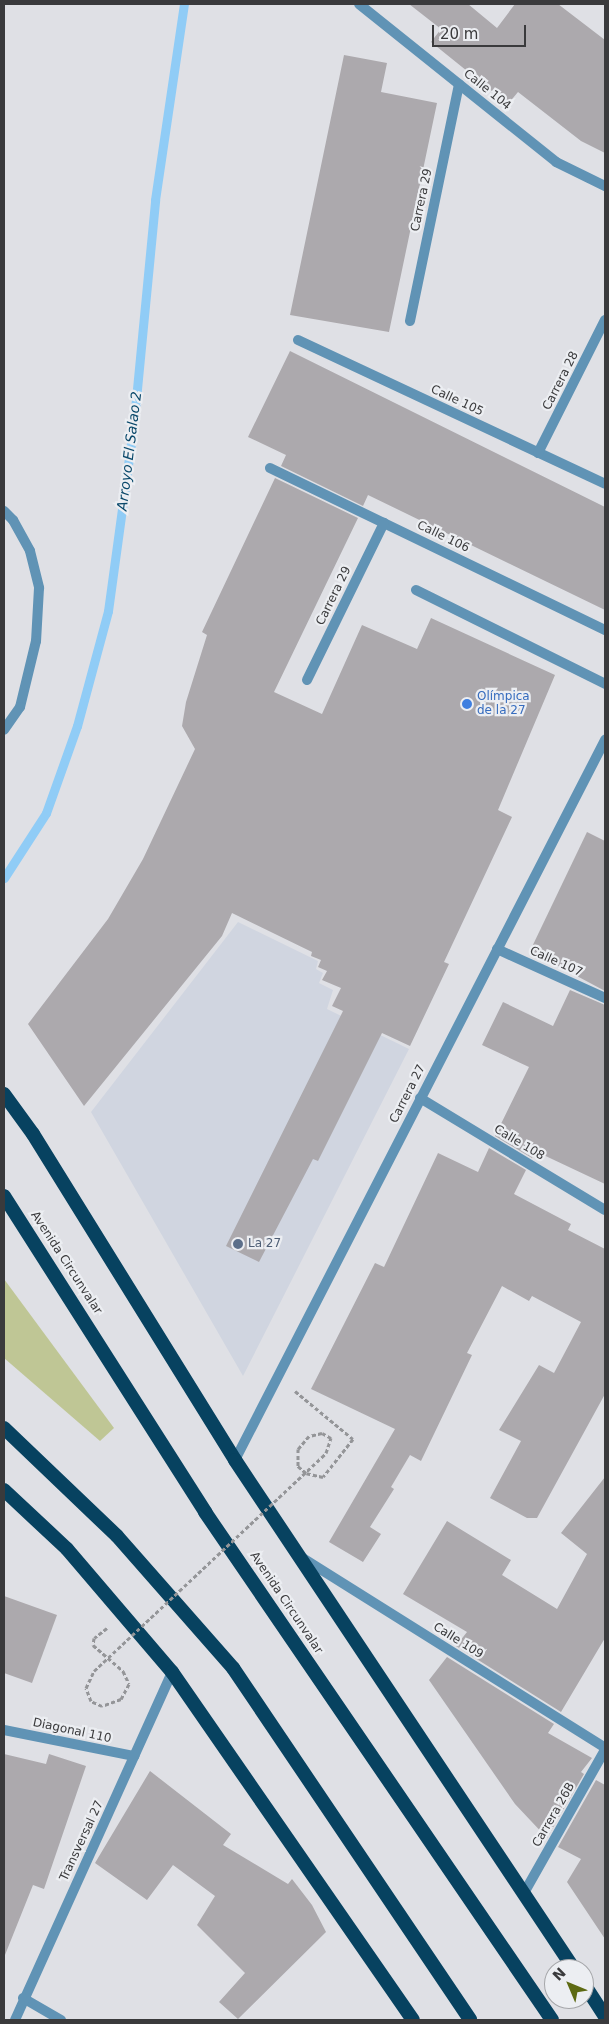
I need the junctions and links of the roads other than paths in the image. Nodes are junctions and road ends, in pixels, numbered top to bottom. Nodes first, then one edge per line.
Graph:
1 (359, 4) edge
2 (459, 84) junction
3 (605, 186) edge
4 (605, 320) edge
5 (410, 321) dead end
6 (298, 340) dead end
7 (538, 453) junction
8 (270, 468) dead end
9 (605, 484) edge
10 (4, 511) edge
11 (384, 523) junction
12 (416, 590) dead end
13 (605, 630) edge
14 (307, 680) dead end
15 (605, 684) edge
16 (4, 730) edge
17 (604, 745) edge
18 (497, 949) junction
19 (605, 998) edge
20 (4, 1094) edge
21 (420, 1098) junction
22 (4, 1196) edge
23 (605, 1210) edge
24 (4, 1428) edge
25 (235, 1460) junction
26 (4, 1490) edge
27 (297, 1555) junction
28 (172, 1672) junction
29 (4, 1730) edge
30 (605, 1749) edge
31 (134, 1756) junction
32 (524, 1893) junction
33 (567, 1959) edge
34 (23, 1998) junction
35 (594, 1999) edge
36 (605, 2016) edge
37 (15, 2020) edge
38 (61, 2020) edge
39 (413, 2020) edge
40 (470, 2020) edge
41 (552, 2020) edge

1 - 2 street, Calle 104
2 - 3 street, Calle 104
2 - 5 street, Carrera 29
4 - 7 street, Carrera 28
6 - 7 street, Calle 105
7 - 9 street, Calle 105
8 - 11 street, Calle 106
10 - 16 street
11 - 13 street, Calle 106
11 - 14 street, Carrera 29
12 - 15 street
17 - 18 street, Carrera 27
18 - 19 street, Calle 107
18 - 21 street, Carrera 27
20 - 25 highway
21 - 23 street, Calle 108
21 - 25 street, Carrera 27
22 - 41 highway, Avenida Circunvalar
24 - 40 highway
25 - 27 highway
26 - 28 highway
27 - 30 street, Calle 109
27 - 32 highway
28 - 31 street, Transversal 27
28 - 39 highway
29 - 31 street, Diagonal 110
30 - 32 street, Carrera 26B
31 - 34 street, Transversal 27
32 - 33 highway
34 - 37 street, Transversal 27
34 - 38 street
35 - 36 highway

